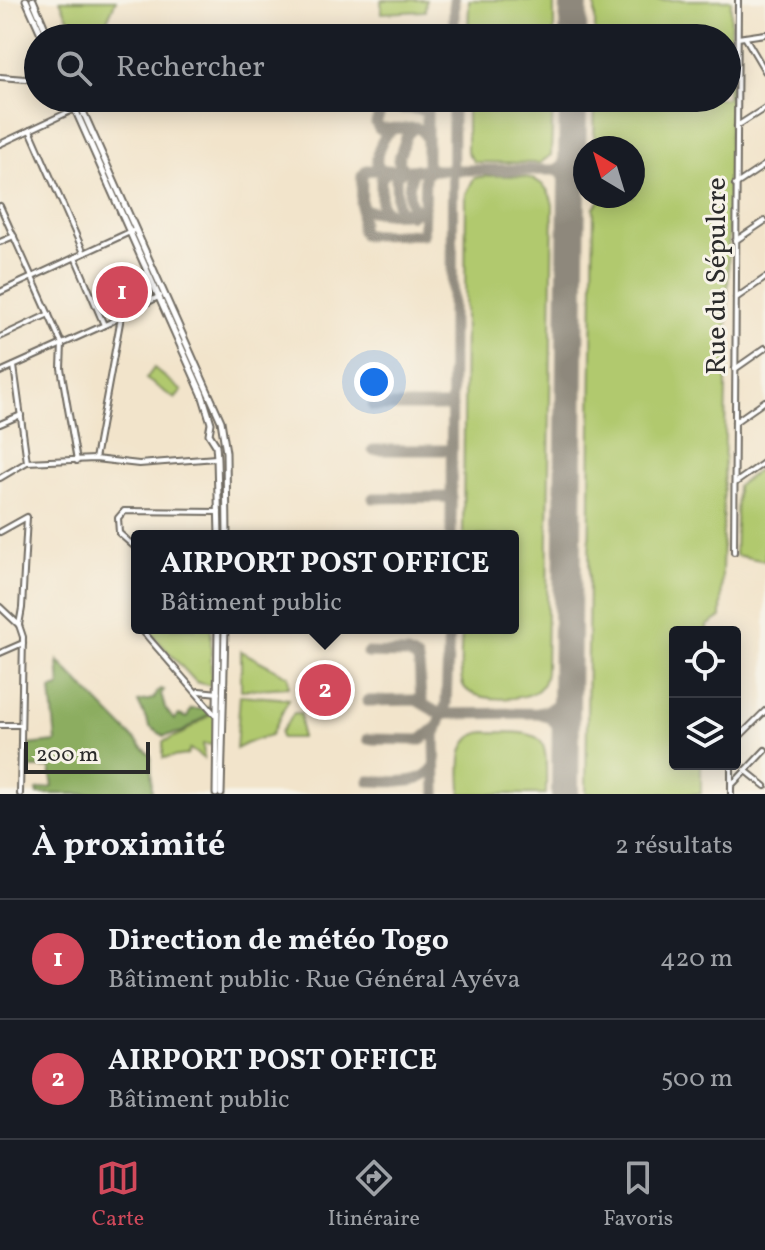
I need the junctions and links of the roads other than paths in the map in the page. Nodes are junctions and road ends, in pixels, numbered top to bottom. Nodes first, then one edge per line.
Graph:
1 (26, 0) edge
2 (33, 0) edge
3 (738, 0) edge
4 (37, 24) edge
5 (43, 24) edge
6 (738, 24) edge
7 (765, 34) edge
8 (745, 37) junction
9 (741, 38) edge
10 (765, 71) edge
11 (0, 77) edge
12 (24, 79) edge
13 (765, 108) edge
14 (69, 112) edge
15 (77, 112) edge
16 (82, 112) edge
17 (736, 112) edge
18 (736, 127) junction
19 (30, 130) junction
20 (90, 134) junction
21 (0, 144) edge
22 (765, 165) edge
23 (735, 185) junction
24 (0, 206) edge
25 (765, 221) edge
26 (133, 230) junction
27 (14, 236) junction
28 (735, 241) junction
29 (0, 242) edge
30 (85, 253) junction
31 (75, 257) junction
32 (33, 277) junction
33 (765, 278) edge
34 (0, 292) edge
35 (160, 296) junction
36 (736, 298) junction
37 (49, 314) junction
38 (121, 317) junction
39 (104, 325) junction
40 (0, 337) edge
41 (62, 344) junction
42 (765, 348) edge
43 (14, 366) junction
44 (735, 369) junction
45 (0, 372) edge
46 (765, 401) edge
47 (21, 415) junction
48 (735, 422) junction
49 (0, 424) edge
50 (217, 458) junction
51 (95, 459) junction
52 (77, 461) junction
53 (27, 462) junction
54 (765, 462) edge
55 (0, 478) edge
56 (735, 483) junction
57 (219, 512) junction
58 (219, 530) edge
59 (227, 530) edge
60 (0, 532) edge
61 (131, 544) edge
62 (734, 552) dead end
63 (0, 607) edge
64 (7, 614) junction
65 (0, 617) edge
66 (19, 625) junction
67 (145, 634) edge
68 (218, 634) edge
69 (225, 634) edge
70 (23, 643) junction
71 (0, 653) edge
72 (196, 691) junction
73 (218, 693) junction
74 (765, 711) edge
75 (217, 718) junction
76 (0, 725) edge
77 (20, 725) junction
78 (741, 735) edge
79 (765, 750) edge
80 (731, 770) edge
81 (745, 770) junction
82 (732, 785) junction
83 (765, 786) edge
84 (20, 794) edge
85 (219, 794) edge
86 (731, 794) edge

1 - 4 main road
2 - 5 main road
3 - 6 street, Rue du Sépulcre
7 - 8 street
8 - 9 street
8 - 10 street
11 - 12 street
13 - 18 street
14 - 19 street
15 - 20 main road
16 - 20 main road
17 - 18 street, Rue du Sépulcre
18 - 23 street, Rue du Sépulcre
19 - 21 street
19 - 30 street
20 - 26 main road
22 - 23 street
23 - 28 street, Rue du Sépulcre
24 - 27 street
25 - 28 street
26 - 30 street
26 - 35 main road
26 - 59 main road
27 - 29 street
27 - 32 street
28 - 36 street, Rue du Sépulcre
30 - 31 street
31 - 32 street
31 - 39 street
32 - 34 street
32 - 37 street
33 - 36 street
35 - 38 street
35 - 50 main road
36 - 44 street, Rue du Sépulcre
37 - 40 street
37 - 41 street
38 - 39 street
38 - 51 street
39 - 41 street
41 - 43 street
41 - 52 street
42 - 44 street
43 - 45 street
43 - 47 street
44 - 48 street, Rue du Sépulcre
46 - 48 street
47 - 49 street
47 - 53 street
48 - 56 street, Rue du Sépulcre
50 - 51 street
50 - 57 main road
51 - 52 street
52 - 53 street
53 - 55 street
54 - 56 street
56 - 62 street, Rue du Sépulcre
57 - 58 main road
57 - 61 street
60 - 66 street
63 - 64 street
64 - 65 street
64 - 66 street
66 - 70 street
67 - 72 street
68 - 73 main road
69 - 85 main road
70 - 71 street
70 - 77 street
72 - 73 street
72 - 75 street
73 - 75 main road
74 - 78 street
75 - 85 main road
76 - 77 street
77 - 84 street
79 - 81 street
80 - 82 street
81 - 82 street
81 - 83 street
82 - 86 street

